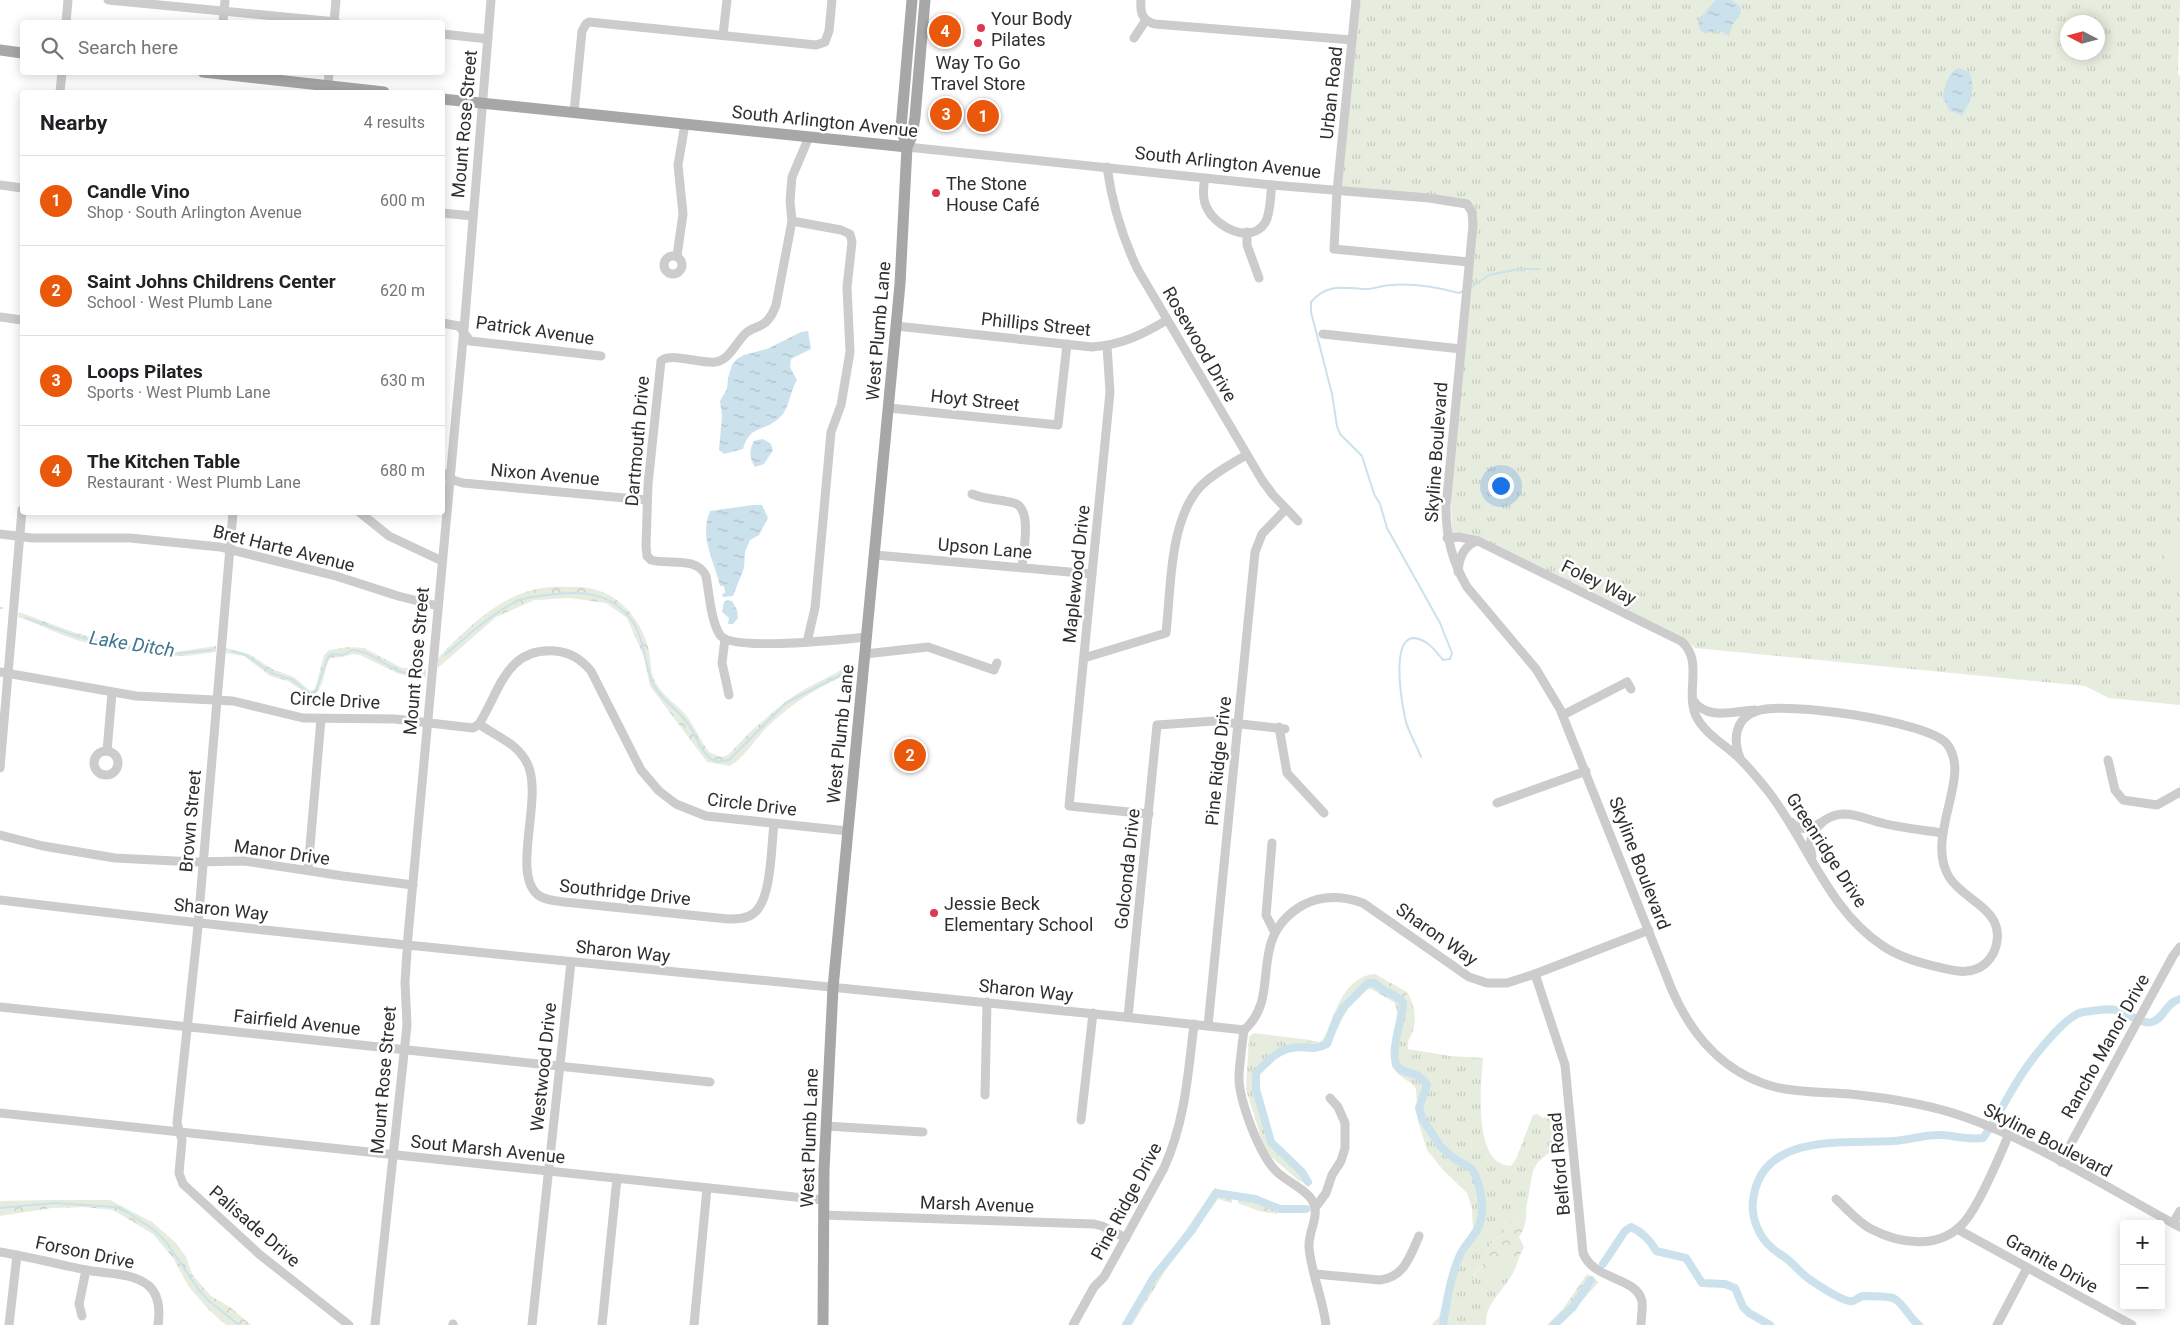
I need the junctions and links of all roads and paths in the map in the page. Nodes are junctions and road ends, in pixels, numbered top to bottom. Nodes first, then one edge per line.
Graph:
1 (68, 0) edge
2 (108, 0) edge
3 (224, 0) edge
4 (336, 0) edge
5 (491, 0) edge
6 (727, 0) edge
7 (832, 0) edge
8 (912, 0) edge
9 (925, 0) edge
10 (1141, 0) edge
11 (1356, 0) edge
12 (224, 10) junction
13 (66, 20) edge
14 (222, 20) edge
15 (316, 20) edge
16 (334, 20) edge
17 (1146, 20) junction
18 (445, 34) edge
19 (723, 35) junction
20 (1134, 38) dead end
21 (488, 39) junction
22 (1352, 40) junction
23 (0, 50) edge
24 (20, 53) edge
25 (62, 75) edge
26 (235, 75) edge
27 (329, 75) edge
28 (328, 86) junction
29 (60, 90) edge
30 (365, 90) edge
31 (445, 99) edge
32 (482, 103) junction
33 (574, 112) junction
34 (685, 124) junction
35 (809, 136) junction
36 (907, 147) junction
37 (1107, 167) junction
38 (1204, 178) junction
39 (0, 185) edge
40 (1272, 185) junction
41 (20, 188) edge
42 (1337, 191) junction
43 (1470, 208) joint
44 (445, 213) edge
45 (473, 216) junction
46 (792, 221) junction
47 (1247, 232) junction
48 (677, 256) dead end
49 (1469, 262) junction
50 (1259, 278) dead end
51 (0, 317) edge
52 (20, 320) edge
53 (1167, 320) junction
54 (445, 323) edge
55 (896, 326) junction
56 (464, 333) junction
57 (1323, 334) dead end
58 (1067, 344) junction
59 (1107, 346) junction
60 (1461, 349) junction
61 (601, 356) dead end
62 (889, 408) junction
63 (1246, 455) junction
64 (446, 475) edge
65 (972, 494) dead end
66 (445, 496) edge
67 (647, 500) junction
68 (1286, 509) junction
69 (22, 515) edge
70 (233, 515) edge
71 (363, 515) edge
72 (444, 515) edge
73 (1298, 521) dead end
74 (0, 534) edge
75 (20, 536) junction
76 (1447, 538) junction
77 (1478, 541) junction
78 (230, 549) junction
79 (875, 555) junction
80 (442, 561) junction
81 (1022, 568) junction
82 (1458, 573) junction
83 (1092, 574) junction
84 (438, 606) junction
85 (867, 637) junction
86 (725, 639) junction
87 (807, 642) junction
88 (865, 654) junction
89 (1084, 658) junction
90 (996, 663) dead end
91 (1693, 663) joint
92 (4, 672) edge
93 (1631, 689) dead end
94 (1691, 690) junction
95 (112, 692) junction
96 (729, 695) dead end
97 (217, 700) junction
98 (1760, 709) junction
99 (1563, 715) junction
100 (321, 719) junction
101 (427, 723) junction
102 (1238, 723) junction
103 (479, 724) junction
104 (107, 751) dead end
105 (1741, 760) junction
106 (2108, 760) dead end
107 (0, 768) edge
108 (1586, 771) junction
109 (2180, 792) edge
110 (1498, 803) dead end
111 (1324, 813) dead end
112 (1149, 814) junction
113 (1787, 819) junction
114 (1820, 823) junction
115 (774, 824) junction
116 (848, 832) junction
117 (1943, 833) junction
118 (0, 835) edge
119 (1272, 843) dead end
120 (203, 862) junction
121 (1815, 864) junction
122 (308, 870) junction
123 (413, 885) junction
124 (0, 900) edge
125 (198, 923) junction
126 (1649, 930) junction
127 (1275, 932) junction
128 (407, 946) junction
129 (2180, 948) edge
130 (570, 962) junction
131 (1535, 974) junction
132 (832, 988) junction
133 (987, 1002) junction
134 (0, 1007) edge
135 (1093, 1013) junction
136 (1128, 1017) junction
137 (1194, 1024) junction
138 (1208, 1026) junction
139 (188, 1027) junction
140 (1244, 1030) junction
141 (404, 1050) junction
142 (560, 1066) junction
143 (710, 1082) dead end
144 (985, 1095) dead end
145 (1330, 1098) dead end
146 (0, 1114) edge
147 (1081, 1120) dead end
148 (826, 1126) junction
149 (180, 1132) junction
150 (923, 1132) dead end
151 (2009, 1134) junction
152 (393, 1155) junction
153 (2061, 1162) junction
154 (548, 1171) junction
155 (617, 1178) junction
156 (707, 1188) junction
157 (1836, 1199) dead end
158 (823, 1200) junction
159 (1315, 1208) junction
160 (2180, 1211) edge
161 (823, 1216) junction
162 (2177, 1225) edge
163 (1957, 1229) junction
164 (1419, 1236) dead end
165 (1126, 1238) junction
166 (0, 1252) edge
167 (17, 1255) junction
168 (2027, 1268) junction
169 (86, 1270) junction
170 (1315, 1274) junction
171 (82, 1316) dead end
172 (9, 1325) edge
173 (158, 1325) edge
174 (349, 1325) edge
175 (375, 1325) edge
176 (532, 1325) edge
177 (602, 1325) edge
178 (694, 1325) edge
179 (823, 1325) edge
180 (1072, 1325) edge
181 (1326, 1325) edge
182 (1641, 1325) edge
183 (1997, 1325) edge
184 (2132, 1325) edge

1 - 13 street
2 - 12 street
3 - 12 street
4 - 16 street
5 - 21 street, Mount Rose Street
6 - 19 street
7 - 19 street
8 - 36 main road, West Plumb Lane
9 - 36 main road, West Plumb Lane
10 - 17 street
11 - 22 street, Urban Road
12 - 14 street
12 - 15 street
17 - 20 street
17 - 22 street
18 - 21 street
19 - 33 street
21 - 32 street, Mount Rose Street
22 - 42 street, Urban Road
23 - 24 main road
25 - 29 street
26 - 28 main road
27 - 28 street
28 - 30 main road
31 - 32 main road, South Arlington Avenue
32 - 33 main road, South Arlington Avenue
32 - 45 street, Mount Rose Street
33 - 34 main road, South Arlington Avenue
34 - 35 main road, South Arlington Avenue
34 - 48 street
35 - 36 main road, South Arlington Avenue
35 - 46 street, Dartmouth Drive
36 - 37 street, South Arlington Avenue
36 - 55 main road, West Plumb Lane
37 - 38 street, South Arlington Avenue
37 - 53 street, Rosewood Drive
38 - 40 street, South Arlington Avenue
38 - 47 street
39 - 41 street
40 - 42 street, South Arlington Avenue
40 - 47 street
42 - 43 street, South Arlington Avenue
42 - 49 street, Urban Road
43 - 49 street, Skyline Boulevard
44 - 45 street
45 - 56 street, Mount Rose Street
46 - 67 street, Dartmouth Drive
46 - 87 street
47 - 50 street
49 - 60 street, Skyline Boulevard
51 - 52 street
53 - 59 street, Phillips Street
53 - 63 street, Rosewood Drive
54 - 56 street, Patrick Avenue
55 - 58 street, Phillips Street
55 - 62 main road, West Plumb Lane
56 - 61 street, Patrick Avenue
56 - 64 street, Mount Rose Street
57 - 60 street
58 - 59 street, Phillips Street
58 - 62 street, Hoyt Street
59 - 83 street, Maplewood Drive
60 - 76 street, Skyline Boulevard
62 - 79 main road, West Plumb Lane
63 - 68 street, Rosewood Drive
63 - 89 street
64 - 66 street, Mount Rose Street
64 - 67 street, Nixon Avenue
65 - 81 street
67 - 86 street, Dartmouth Drive
68 - 73 street, Rosewood Drive
68 - 102 street, Pine Ridge Drive
69 - 75 street
70 - 78 street, Brown Street
71 - 80 street
72 - 80 street, Mount Rose Street
74 - 75 street, Bret Harte Avenue
75 - 78 street, Bret Harte Avenue
75 - 92 street
76 - 77 street, Foley Way
76 - 82 street, Skyline Boulevard
77 - 82 street
77 - 91 street, Foley Way
78 - 84 street, Bret Harte Avenue
78 - 97 street, Brown Street
79 - 81 street, Upson Lane
79 - 85 main road, West Plumb Lane
80 - 84 street, Mount Rose Street
81 - 83 street, Upson Lane
82 - 99 street, Skyline Boulevard
83 - 89 street, Maplewood Drive
84 - 101 street, Mount Rose Street
85 - 87 street
85 - 88 main road, West Plumb Lane
86 - 87 street
86 - 96 street
88 - 90 street
88 - 116 main road, West Plumb Lane
89 - 112 street, Maplewood Drive
91 - 94 street, Greenridge Drive
92 - 95 street, Circle Drive
92 - 107 street
93 - 99 street
94 - 98 street, Greenridge Drive
94 - 105 street, Greenridge Drive
95 - 97 street, Circle Drive
95 - 104 street
97 - 100 street, Circle Drive
97 - 120 street, Brown Street
98 - 105 street
98 - 117 street, Greenridge Drive
99 - 108 street, Skyline Boulevard
100 - 101 street, Circle Drive
100 - 122 street
101 - 103 street, Circle Drive
101 - 123 street, Mount Rose Street
102 - 111 street
102 - 112 street, Golconda Drive
102 - 138 street, Pine Ridge Drive
103 - 115 street, Circle Drive
103 - 115 street, Southridge Drive
105 - 113 street, Greenridge Drive
106 - 109 street
108 - 110 street
108 - 126 street, Skyline Boulevard
112 - 136 street, Golconda Drive
113 - 114 street
113 - 121 street, Greenridge Drive
114 - 117 street
114 - 121 street
115 - 116 street, Circle Drive
116 - 132 main road, West Plumb Lane
117 - 121 street, Greenridge Drive
118 - 120 street, Manor Drive
119 - 127 street
120 - 122 street, Manor Drive
120 - 125 street, Brown Street
122 - 123 street, Manor Drive
123 - 128 street, Mount Rose Street
124 - 125 street, Sharon Way
125 - 128 street, Sharon Way
125 - 139 street, Brown Street
126 - 131 street, Sharon Way
126 - 151 street, Skyline Boulevard
127 - 131 street, Sharon Way
127 - 140 street
128 - 130 street, Sharon Way
128 - 141 street, Mount Rose Street
129 - 153 street, Rancho Manor Drive
130 - 132 street, Sharon Way
130 - 142 street, Westwood Drive
131 - 182 street, Belford Road
132 - 133 street, Sharon Way
132 - 148 main road, West Plumb Lane
133 - 135 street, Sharon Way
133 - 144 street
134 - 139 street, Fairfield Avenue
135 - 136 street, Sharon Way
135 - 147 street
136 - 137 street, Sharon Way
137 - 138 street, Sharon Way
137 - 165 street, Pine Ridge Drive
138 - 140 street, Sharon Way
139 - 141 street, Fairfield Avenue
139 - 149 street, Brown Street
140 - 159 street
141 - 142 street, Fairfield Avenue
141 - 152 street, Mount Rose Street
142 - 143 street, Fairfield Avenue
142 - 154 street, Westwood Drive
145 - 159 street
146 - 149 street, Sout Marsh Avenue
148 - 150 street
148 - 158 main road, West Plumb Lane
149 - 152 street, Sout Marsh Avenue
149 - 174 street, Palisade Drive
151 - 153 street, Skyline Boulevard
151 - 163 street
152 - 154 street, Sout Marsh Avenue
152 - 175 street, Mount Rose Street
153 - 162 street, Skyline Boulevard
154 - 155 street, Sout Marsh Avenue
154 - 176 street, Westwood Drive
155 - 156 street, Sout Marsh Avenue
155 - 177 street
156 - 158 street, Sout Marsh Avenue
156 - 178 street
157 - 163 street
158 - 161 main road, West Plumb Lane
159 - 170 street
160 - 162 street
161 - 165 street, Marsh Avenue
161 - 179 main road, West Plumb Lane
163 - 168 street, Granite Drive
164 - 170 street
165 - 180 street, Pine Ridge Drive
166 - 167 street, Forson Drive
167 - 169 street, Forson Drive
167 - 172 street
168 - 183 street
168 - 184 street, Granite Drive
169 - 171 street
169 - 173 street, Forson Drive
170 - 181 street

